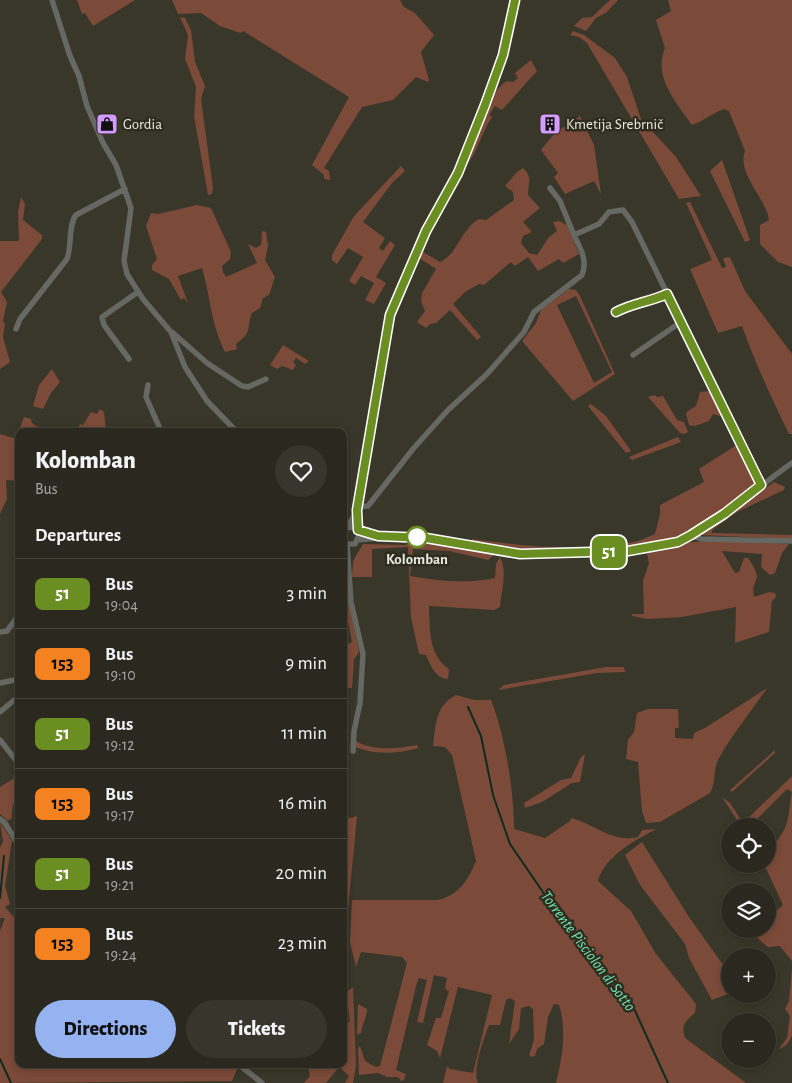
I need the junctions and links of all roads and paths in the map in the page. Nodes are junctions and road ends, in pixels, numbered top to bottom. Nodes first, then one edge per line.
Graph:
1 (52, 0) edge
2 (515, 0) edge
3 (550, 188) dead end
4 (125, 189) junction
5 (574, 235) junction
6 (138, 292) junction
7 (667, 294) junction
8 (616, 312) dead end
9 (681, 322) junction
10 (16, 329) dead end
11 (171, 332) junction
12 (633, 355) dead end
13 (129, 359) dead end
14 (266, 379) dead end
15 (148, 385) dead end
16 (160, 428) edge
17 (233, 428) edge
18 (792, 463) edge
19 (761, 485) junction
20 (357, 509) junction
21 (347, 524) edge
22 (347, 526) edge
23 (357, 530) junction
24 (691, 535) junction
25 (378, 536) junction
26 (358, 540) junction
27 (792, 541) edge
28 (347, 544) edge
29 (347, 551) edge
30 (15, 620) edge
31 (0, 632) edge
32 (15, 681) edge
33 (0, 683) edge
34 (15, 699) edge
35 (0, 712) edge
36 (0, 740) edge
37 (353, 751) dead end
38 (15, 757) edge
39 (0, 818) edge
40 (15, 839) edge
41 (243, 1068) edge
42 (262, 1083) edge

1 - 4 street
2 - 20 street
3 - 5 street
4 - 6 street
4 - 10 street
5 - 7 street
5 - 20 street
6 - 11 street
6 - 13 street
7 - 8 street
7 - 9 street
9 - 12 street
9 - 19 street
11 - 14 street
11 - 17 street
15 - 16 street
18 - 19 street
19 - 24 street
20 - 21 street
20 - 23 street
22 - 23 street
23 - 25 street
23 - 26 street
24 - 25 street
24 - 27 street
25 - 26 street
26 - 28 street
29 - 37 street
30 - 31 street
32 - 33 street
34 - 35 street
36 - 38 street
39 - 40 street
41 - 42 street

